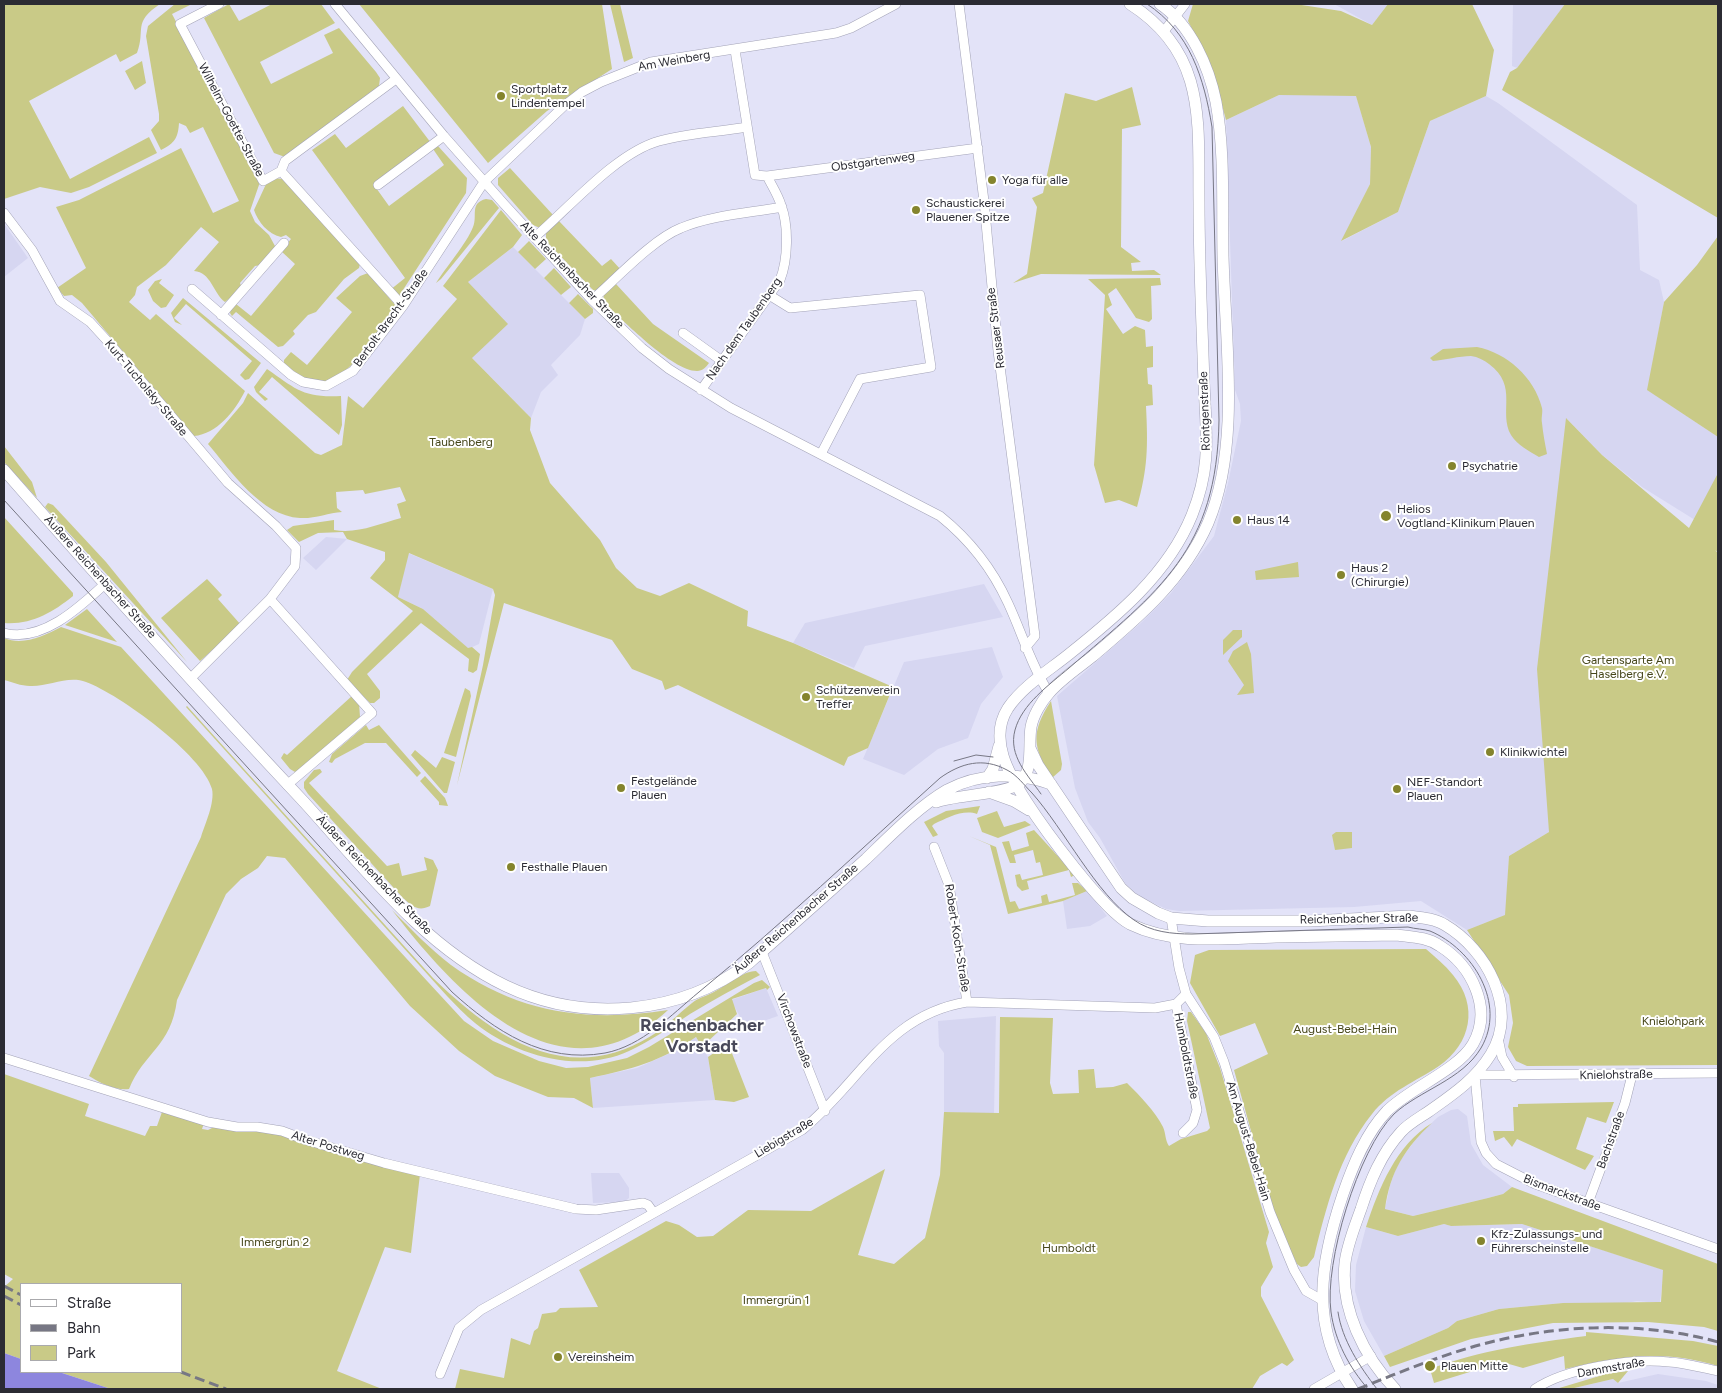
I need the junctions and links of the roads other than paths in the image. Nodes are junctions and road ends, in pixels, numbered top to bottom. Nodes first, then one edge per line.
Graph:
1 (219, 4) edge
2 (335, 4) edge
3 (896, 4) edge
4 (959, 4) edge
5 (1130, 4) edge
6 (1160, 4) edge
7 (1185, 4) edge
8 (1175, 17) junction
9 (1165, 30) junction
10 (735, 50) junction
11 (396, 79) junction
12 (747, 127) junction
13 (444, 136) junction
14 (978, 148) junction
15 (282, 171) junction
16 (768, 176) junction
17 (484, 182) junction
18 (378, 185) dead end
19 (782, 207) junction
20 (4, 213) edge
21 (536, 237) junction
22 (284, 243) dead end
23 (192, 290) dead end
24 (769, 295) junction
25 (592, 300) junction
26 (403, 306) junction
27 (221, 315) junction
28 (683, 332) dead end
29 (722, 361) junction
30 (701, 390) junction
31 (820, 454) junction
32 (4, 470) edge
33 (106, 583) junction
34 (270, 599) junction
35 (4, 633) edge
36 (1025, 648) junction
37 (1039, 677) junction
38 (191, 678) junction
39 (1049, 693) junction
40 (1000, 745) junction
41 (1030, 748) junction
42 (1025, 776) junction
43 (986, 778) junction
44 (1014, 781) junction
45 (1051, 784) junction
46 (287, 785) junction
47 (988, 791) junction
48 (928, 806) junction
49 (1034, 813) junction
50 (934, 847) dead end
51 (1171, 918) junction
52 (1175, 937) junction
53 (762, 952) junction
54 (1186, 994) junction
55 (967, 1002) junction
56 (1176, 1004) junction
57 (1498, 1038) junction
58 (1462, 1057) junction
59 (4, 1058) edge
60 (1718, 1073) edge
61 (1475, 1075) junction
62 (1632, 1075) junction
63 (1514, 1077) junction
64 (825, 1112) junction
65 (1183, 1133) dead end
66 (1588, 1203) junction
67 (653, 1212) junction
68 (1718, 1249) edge
69 (1322, 1300) junction
70 (1371, 1356) junction
71 (1718, 1371) edge
72 (1342, 1372) junction
73 (440, 1374) dead end
74 (1314, 1389) edge
75 (1352, 1389) edge
76 (1395, 1389) edge
77 (1535, 1389) edge

1 - 15 street, Wilhelm-Goette-Straße
2 - 11 street, Alte Reichenbacher Straße
3 - 10 street, Am Weinberg
4 - 14 street, Reusaer Straße
5 - 9 street, Röntgenstraße
6 - 8 street, Röntgenstraße
7 - 8 street
8 - 9 street
8 - 39 street, Röntgenstraße
9 - 37 street, Röntgenstraße
10 - 12 street, Nach dem Taubenberg
10 - 17 street, Am Weinberg
11 - 13 street, Alte Reichenbacher Straße
11 - 15 street
12 - 16 street, Nach dem Taubenberg
12 - 21 street
13 - 17 street, Alte Reichenbacher Straße
13 - 18 street
14 - 16 street, Obstgartenweg
14 - 36 street, Reusaer Straße
15 - 26 street, Wilhelm-Goette-Straße
16 - 19 street, Nach dem Taubenberg
17 - 21 street, Alte Reichenbacher Straße
17 - 26 street, Bertolt-Brecht-Straße
19 - 24 street, Nach dem Taubenberg
19 - 25 street
20 - 34 street, Kurt-Tucholsky-Straße
21 - 25 street, Alte Reichenbacher Straße
22 - 27 street
23 - 27 street, Bertolt-Brecht-Straße
24 - 29 street, Nach dem Taubenberg
24 - 31 street
25 - 30 street, Alte Reichenbacher Straße
26 - 27 street, Bertolt-Brecht-Straße
28 - 29 street
29 - 30 street, Nach dem Taubenberg
30 - 31 street, Alte Reichenbacher Straße
31 - 36 street, Alte Reichenbacher Straße
32 - 33 street, Äußere Reichenbacher Straße
33 - 35 street
33 - 38 street, Äußere Reichenbacher Straße
34 - 38 street
34 - 46 street
36 - 37 street, Alte Reichenbacher Straße
37 - 39 street, Alte Reichenbacher Straße
37 - 40 street, Röntgenstraße
38 - 46 street, Äußere Reichenbacher Straße
39 - 41 street, Röntgenstraße
40 - 43 street
40 - 44 street, Röntgenstraße
41 - 42 street, Röntgenstraße
41 - 45 street
42 - 44 street, Äußere Reichenbacher Straße
42 - 45 street, Äußere Reichenbacher Straße
43 - 44 street, Äußere Reichenbacher Straße
43 - 48 street, Äußere Reichenbacher Straße
44 - 47 street, Äußere Reichenbacher Straße
44 - 49 street, Röntgenstraße
45 - 51 street, Reichenbacher Straße
46 - 53 street, Äußere Reichenbacher Straße
47 - 48 street, Äußere Reichenbacher Straße
47 - 49 street
48 - 53 street, Äußere Reichenbacher Straße
49 - 52 street, Reichenbacher Straße
50 - 55 street, Robert-Koch-Straße
51 - 52 street
51 - 57 street, Reichenbacher Straße
52 - 54 street
52 - 58 street, Reichenbacher Straße
53 - 64 street, Virchowstraße
54 - 56 street
54 - 69 street, Am August-Bebel-Hain
55 - 56 street, Liebigstraße
55 - 64 street, Liebigstraße
56 - 65 street, Humboldtstraße
57 - 61 street, Reichenbacher Straße
57 - 63 street
58 - 61 street
58 - 69 street, Reichenbacher Straße
59 - 67 street, Alter Postweg
60 - 62 street, Knielohstraße
61 - 63 street, Knielohstraße
61 - 66 street, Bismarckstraße
61 - 70 street, Reichenbacher Straße
62 - 63 street, Knielohstraße
62 - 66 street, Bachstraße
64 - 67 street, Liebigstraße
66 - 68 street, Bismarckstraße
67 - 73 street, Liebigstraße
69 - 72 street, Reichenbacher Straße
70 - 72 street
70 - 76 street, Reichenbacher Straße
71 - 77 street, Dammstraße
72 - 74 street
72 - 75 street, Reichenbacher Straße

